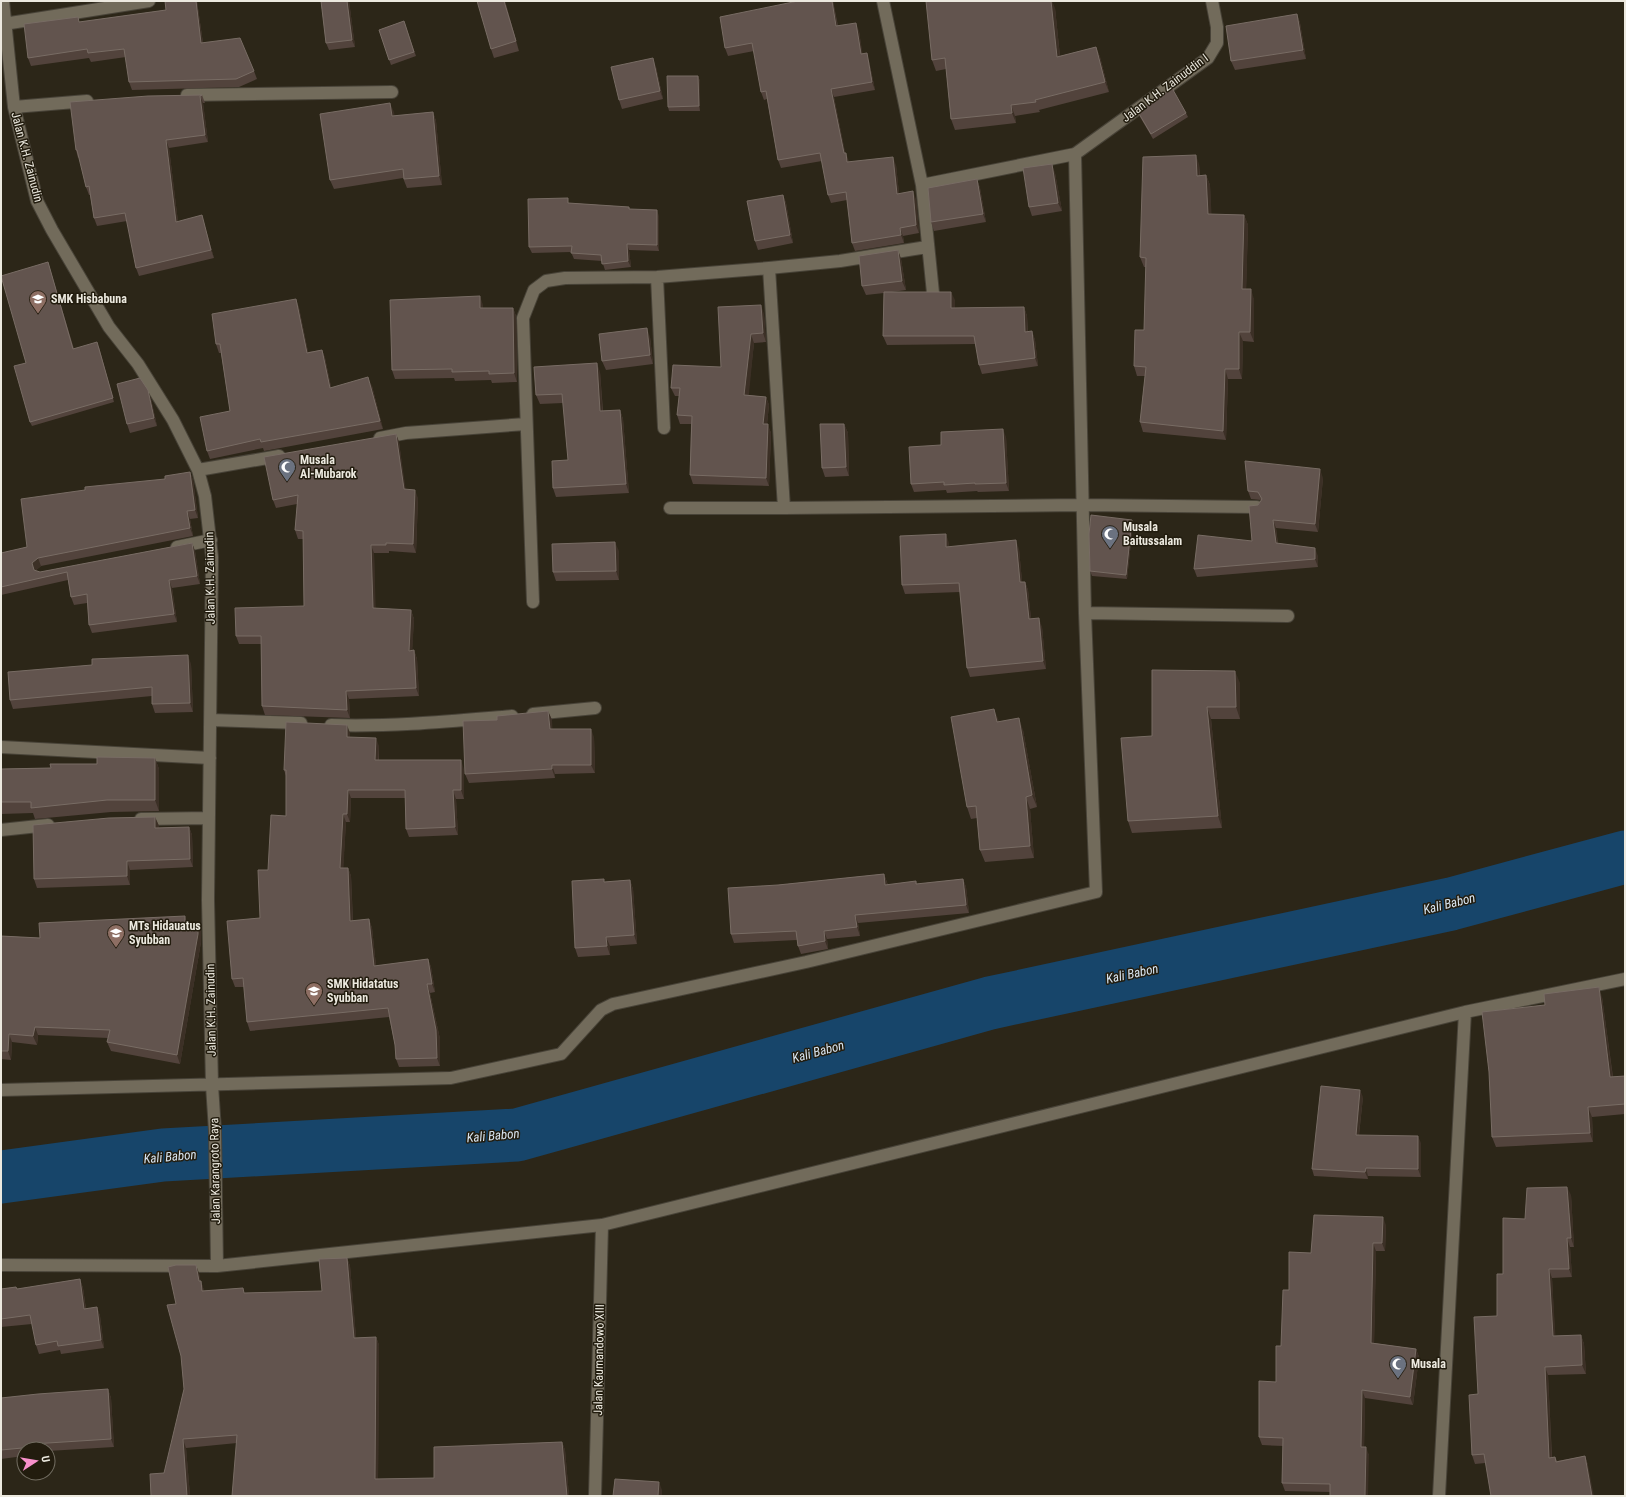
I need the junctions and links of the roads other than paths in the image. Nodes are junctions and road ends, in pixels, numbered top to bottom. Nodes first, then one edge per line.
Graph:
1 (3, 1) edge
2 (148, 1) edge
3 (883, 1) edge
4 (1212, 1) edge
5 (4, 24) junction
6 (392, 92) dead end
7 (173, 96) edge
8 (97, 100) edge
9 (14, 107) junction
10 (1075, 154) junction
11 (922, 185) junction
12 (927, 247) junction
13 (769, 268) junction
14 (657, 277) junction
15 (933, 293) edge
16 (526, 424) junction
17 (664, 428) dead end
18 (367, 440) edge
19 (290, 454) edge
20 (198, 470) junction
21 (1083, 505) junction
22 (1257, 507) edge
23 (670, 508) dead end
24 (784, 508) junction
25 (210, 540) junction
26 (165, 549) edge
27 (533, 602) dead end
28 (1085, 613) junction
29 (1288, 616) dead end
30 (595, 708) dead end
31 (210, 720) junction
32 (1, 747) edge
33 (210, 758) junction
34 (209, 818) junction
35 (127, 819) edge
36 (60, 824) edge
37 (1, 830) edge
38 (1625, 979) edge
39 (1465, 1012) junction
40 (212, 1085) junction
41 (1, 1090) edge
42 (602, 1224) junction
43 (217, 1261) junction
44 (1, 1265) edge
45 (595, 1496) edge
46 (1440, 1496) edge

1 - 5 street, Jalan K.H. Zainudin
2 - 5 street
3 - 11 street
4 - 10 street, Jalan K.H. Zainuddin I
5 - 9 street, Jalan K.H. Zainudin
6 - 7 street
8 - 9 street
9 - 20 street, Jalan K.H. Zainudin
10 - 11 street
10 - 21 street
11 - 12 street
12 - 13 street
12 - 15 street
13 - 14 street
13 - 24 street
14 - 16 street
14 - 17 street
16 - 18 street
16 - 27 street
19 - 20 street
20 - 25 street, Jalan K.H. Zainudin
21 - 22 street
21 - 24 street
21 - 28 street
23 - 24 street
25 - 26 street
25 - 31 street, Jalan K.H. Zainudin
28 - 29 street
28 - 40 street
30 - 31 street
31 - 33 street, Jalan K.H. Zainudin
32 - 33 street
33 - 34 street, Jalan K.H. Zainudin
34 - 35 street
34 - 40 street, Jalan K.H. Zainudin
36 - 37 street
38 - 39 street
39 - 42 street
39 - 46 street
40 - 41 street
40 - 43 street, Jalan Karangroto Raya
42 - 43 street
42 - 45 street, Jalan Kaumandowo XIII
43 - 44 street

